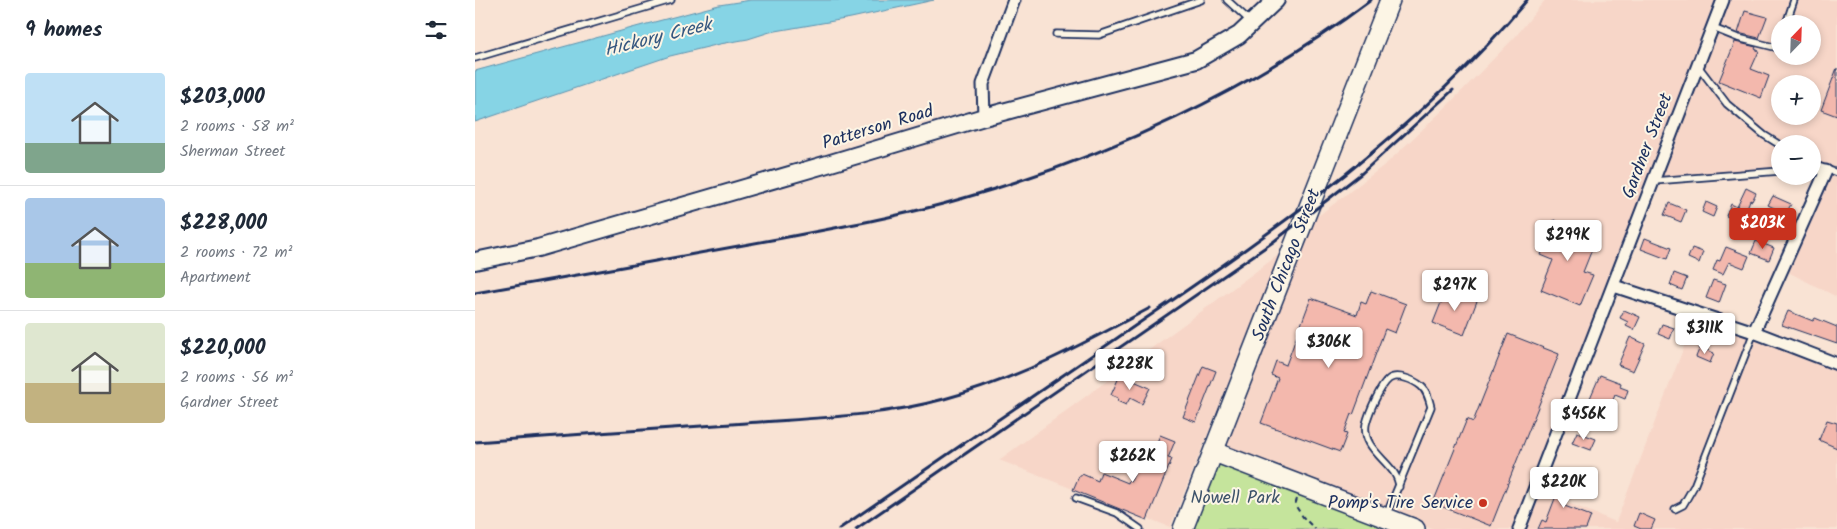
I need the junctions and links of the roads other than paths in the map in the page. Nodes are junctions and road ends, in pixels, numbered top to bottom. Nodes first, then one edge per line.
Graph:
1 (671, 0) edge
2 (1014, 0) edge
3 (1201, 0) edge
4 (1227, 0) edge
5 (1276, 0) edge
6 (1390, 0) edge
7 (1723, 0) edge
8 (1794, 0) edge
9 (1789, 15) edge
10 (1253, 23) junction
11 (1713, 28) junction
12 (1056, 34) dead end
13 (1771, 46) edge
14 (475, 58) edge
15 (1698, 66) junction
16 (984, 117) junction
17 (1771, 139) edge
18 (1831, 172) edge
19 (1771, 173) edge
20 (1654, 181) junction
21 (475, 261) edge
22 (1614, 286) junction
23 (1754, 332) junction
24 (1837, 364) edge
25 (1215, 452) junction
26 (1399, 487) junction
27 (1076, 498) dead end
28 (1675, 509) dead end
29 (1386, 518) junction
30 (1139, 529) edge
31 (1183, 529) edge
32 (1415, 529) edge
33 (1519, 529) edge

1 - 14 lane
2 - 16 street
3 - 12 lane
4 - 10 lane
5 - 10 street, Patterson Road
6 - 25 main road, South Chicago Street
7 - 11 street, Gardner Street
8 - 9 lane
10 - 16 street, Patterson Road
11 - 13 lane
11 - 15 street, Gardner Street
15 - 17 lane
15 - 20 street, Gardner Street
16 - 21 street, Patterson Road
18 - 23 street
19 - 20 lane
20 - 22 street, Gardner Street
22 - 23 street
22 - 33 street, Gardner Street
23 - 24 street
23 - 28 lane
25 - 29 main road
25 - 31 main road, South Chicago Street
26 - 26 lane
26 - 29 lane
27 - 30 lane
29 - 32 main road

